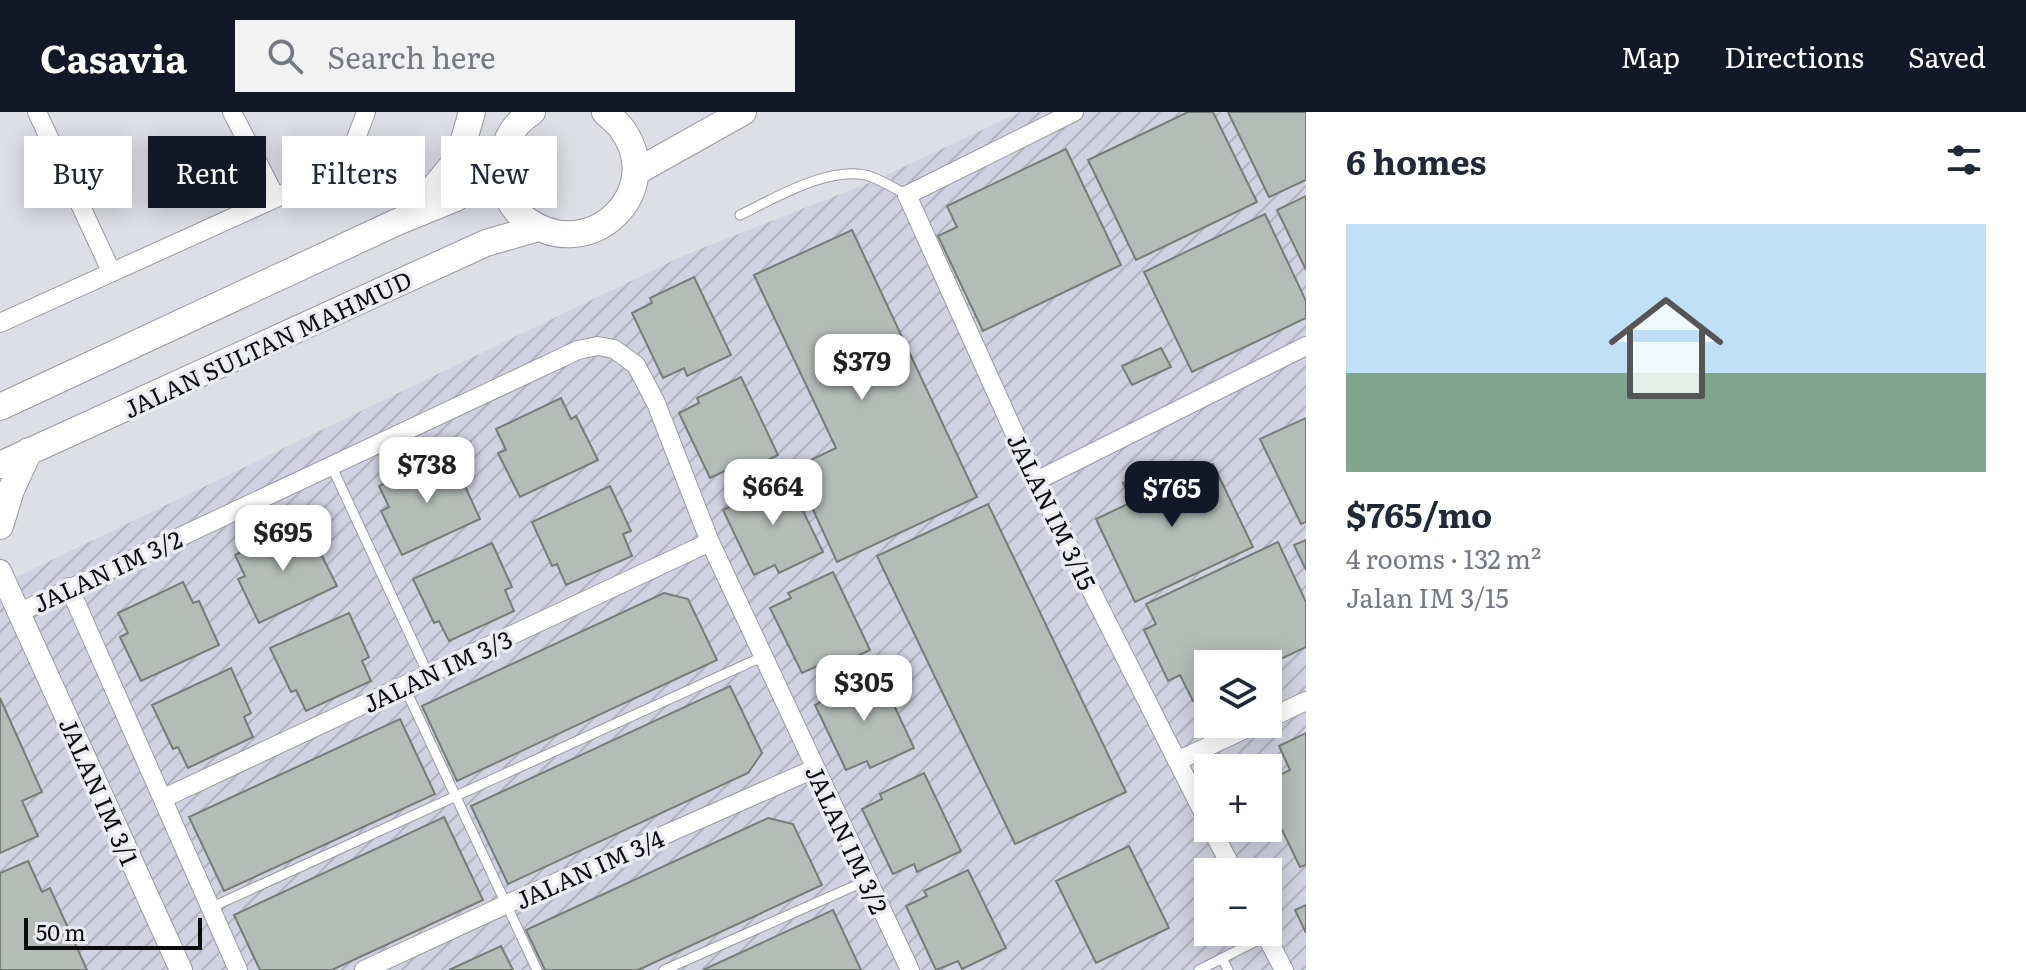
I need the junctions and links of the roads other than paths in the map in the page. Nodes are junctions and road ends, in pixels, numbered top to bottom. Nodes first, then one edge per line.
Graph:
1 (37, 112) edge
2 (232, 112) edge
3 (366, 112) edge
4 (472, 112) edge
5 (532, 112) edge
6 (605, 112) edge
7 (743, 112) edge
8 (1074, 112) edge
9 (510, 121) edge
10 (636, 172) junction
11 (907, 195) junction
12 (276, 198) junction
13 (441, 204) edge
14 (515, 208) edge
15 (740, 215) dead end
16 (397, 222) junction
17 (538, 228) junction
18 (111, 271) junction
19 (0, 323) edge
20 (1306, 346) edge
21 (0, 407) edge
22 (29, 451) junction
23 (0, 465) edge
24 (331, 465) junction
25 (1036, 481) junction
26 (0, 526) edge
27 (710, 542) junction
28 (0, 571) edge
29 (69, 587) junction
30 (20, 612) junction
31 (764, 656) junction
32 (428, 674) junction
33 (404, 686) junction
34 (1306, 701) edge
35 (1282, 712) edge
36 (1226, 738) edge
37 (1177, 761) junction
38 (814, 769) junction
39 (1194, 794) edge
40 (456, 797) junction
41 (164, 798) junction
42 (868, 880) junction
43 (507, 904) junction
44 (212, 907) junction
45 (1244, 946) edge
46 (1271, 946) edge
47 (1222, 958) junction
48 (181, 970) edge
49 (238, 970) edge
50 (364, 970) edge
51 (537, 970) edge
52 (664, 970) edge
53 (910, 970) edge
54 (1199, 970) edge
55 (1228, 970) edge
56 (1284, 970) edge

1 - 18 street
2 - 12 street
3 - 12 street
4 - 16 main road
5 - 9 main road
6 - 10 main road
7 - 10 main road
8 - 11 street
10 - 17 main road
11 - 15 lane
11 - 25 street, JALAN IM 3/15
12 - 18 street
13 - 16 main road
14 - 17 main road
16 - 21 main road
17 - 22 main road, JALAN SULTAN MAHMUD
18 - 19 street
20 - 25 street
22 - 23 main road, JALAN SULTAN MAHMUD
22 - 26 main road
24 - 27 street, JALAN IM 3/2
24 - 29 street, JALAN IM 3/2
24 - 32 lane
25 - 37 street, JALAN IM 3/15
27 - 31 street, JALAN IM 3/2
27 - 32 street, JALAN IM 3/3
28 - 30 street, JALAN IM 3/1
29 - 30 street, JALAN IM 3/2
29 - 41 street
30 - 48 street, JALAN IM 3/1
31 - 38 street, JALAN IM 3/2
31 - 40 lane
32 - 33 street, JALAN IM 3/3
33 - 40 lane
33 - 41 street, JALAN IM 3/3
34 - 35 street
36 - 37 street
37 - 39 street, JALAN IM 3/15
38 - 42 street, JALAN IM 3/2
38 - 43 street, JALAN IM 3/4
40 - 43 lane
40 - 44 lane
41 - 44 street
42 - 52 lane
42 - 53 street, JALAN IM 3/2
43 - 50 street, JALAN IM 3/4
43 - 51 lane
44 - 49 street
45 - 47 lane
46 - 56 street
47 - 54 lane
47 - 55 lane

